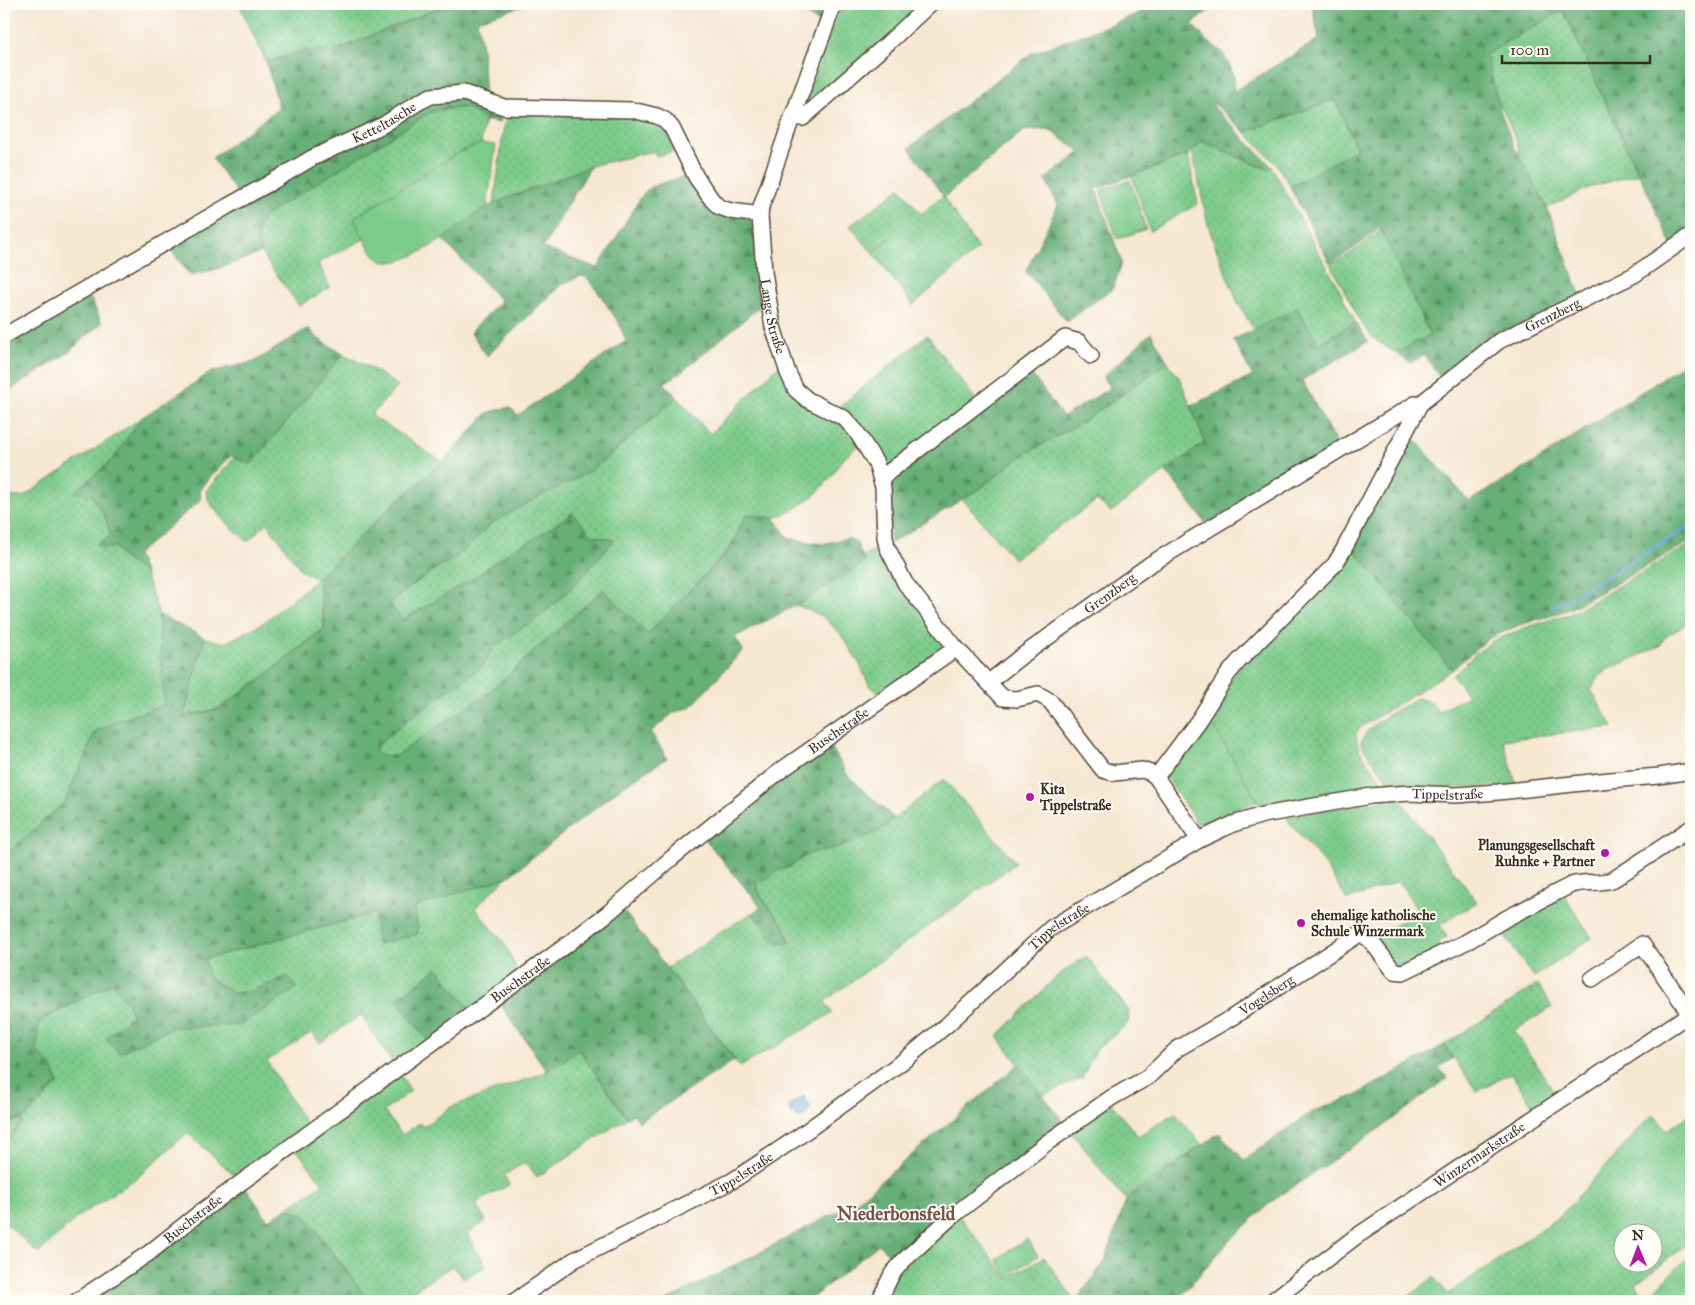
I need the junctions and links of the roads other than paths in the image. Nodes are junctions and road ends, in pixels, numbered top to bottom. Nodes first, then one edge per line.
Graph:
1 (834, 4) edge
2 (930, 4) edge
3 (792, 118) junction
4 (760, 215) junction
5 (1691, 235) edge
6 (4, 336) edge
7 (1092, 356) dead end
8 (1420, 404) junction
9 (881, 478) junction
10 (956, 648) junction
11 (989, 682) junction
12 (1691, 771) edge
13 (1156, 777) junction
14 (1691, 828) edge
15 (1198, 840) junction
16 (1592, 979) dead end
17 (1690, 1014) edge
18 (77, 1301) edge
19 (515, 1301) edge
20 (879, 1301) edge
21 (1272, 1301) edge

1 - 3 street, Lange Straße
2 - 3 street
3 - 4 street, Lange Straße
4 - 6 street, Ketteltasche
4 - 9 street, Lange Straße
5 - 8 street, Grenzberg
7 - 9 street
8 - 11 street, Grenzberg
8 - 13 street, Grenzberg
9 - 10 street, Lange Straße
10 - 11 street, Lange Straße
10 - 18 street, Buschstraße
11 - 13 street
12 - 15 street, Tippelstraße
13 - 15 street
14 - 20 street, Vogelsberg
15 - 19 street, Tippelstraße
16 - 17 street, Winzermarkstraße
17 - 21 street, Winzermarkstraße

